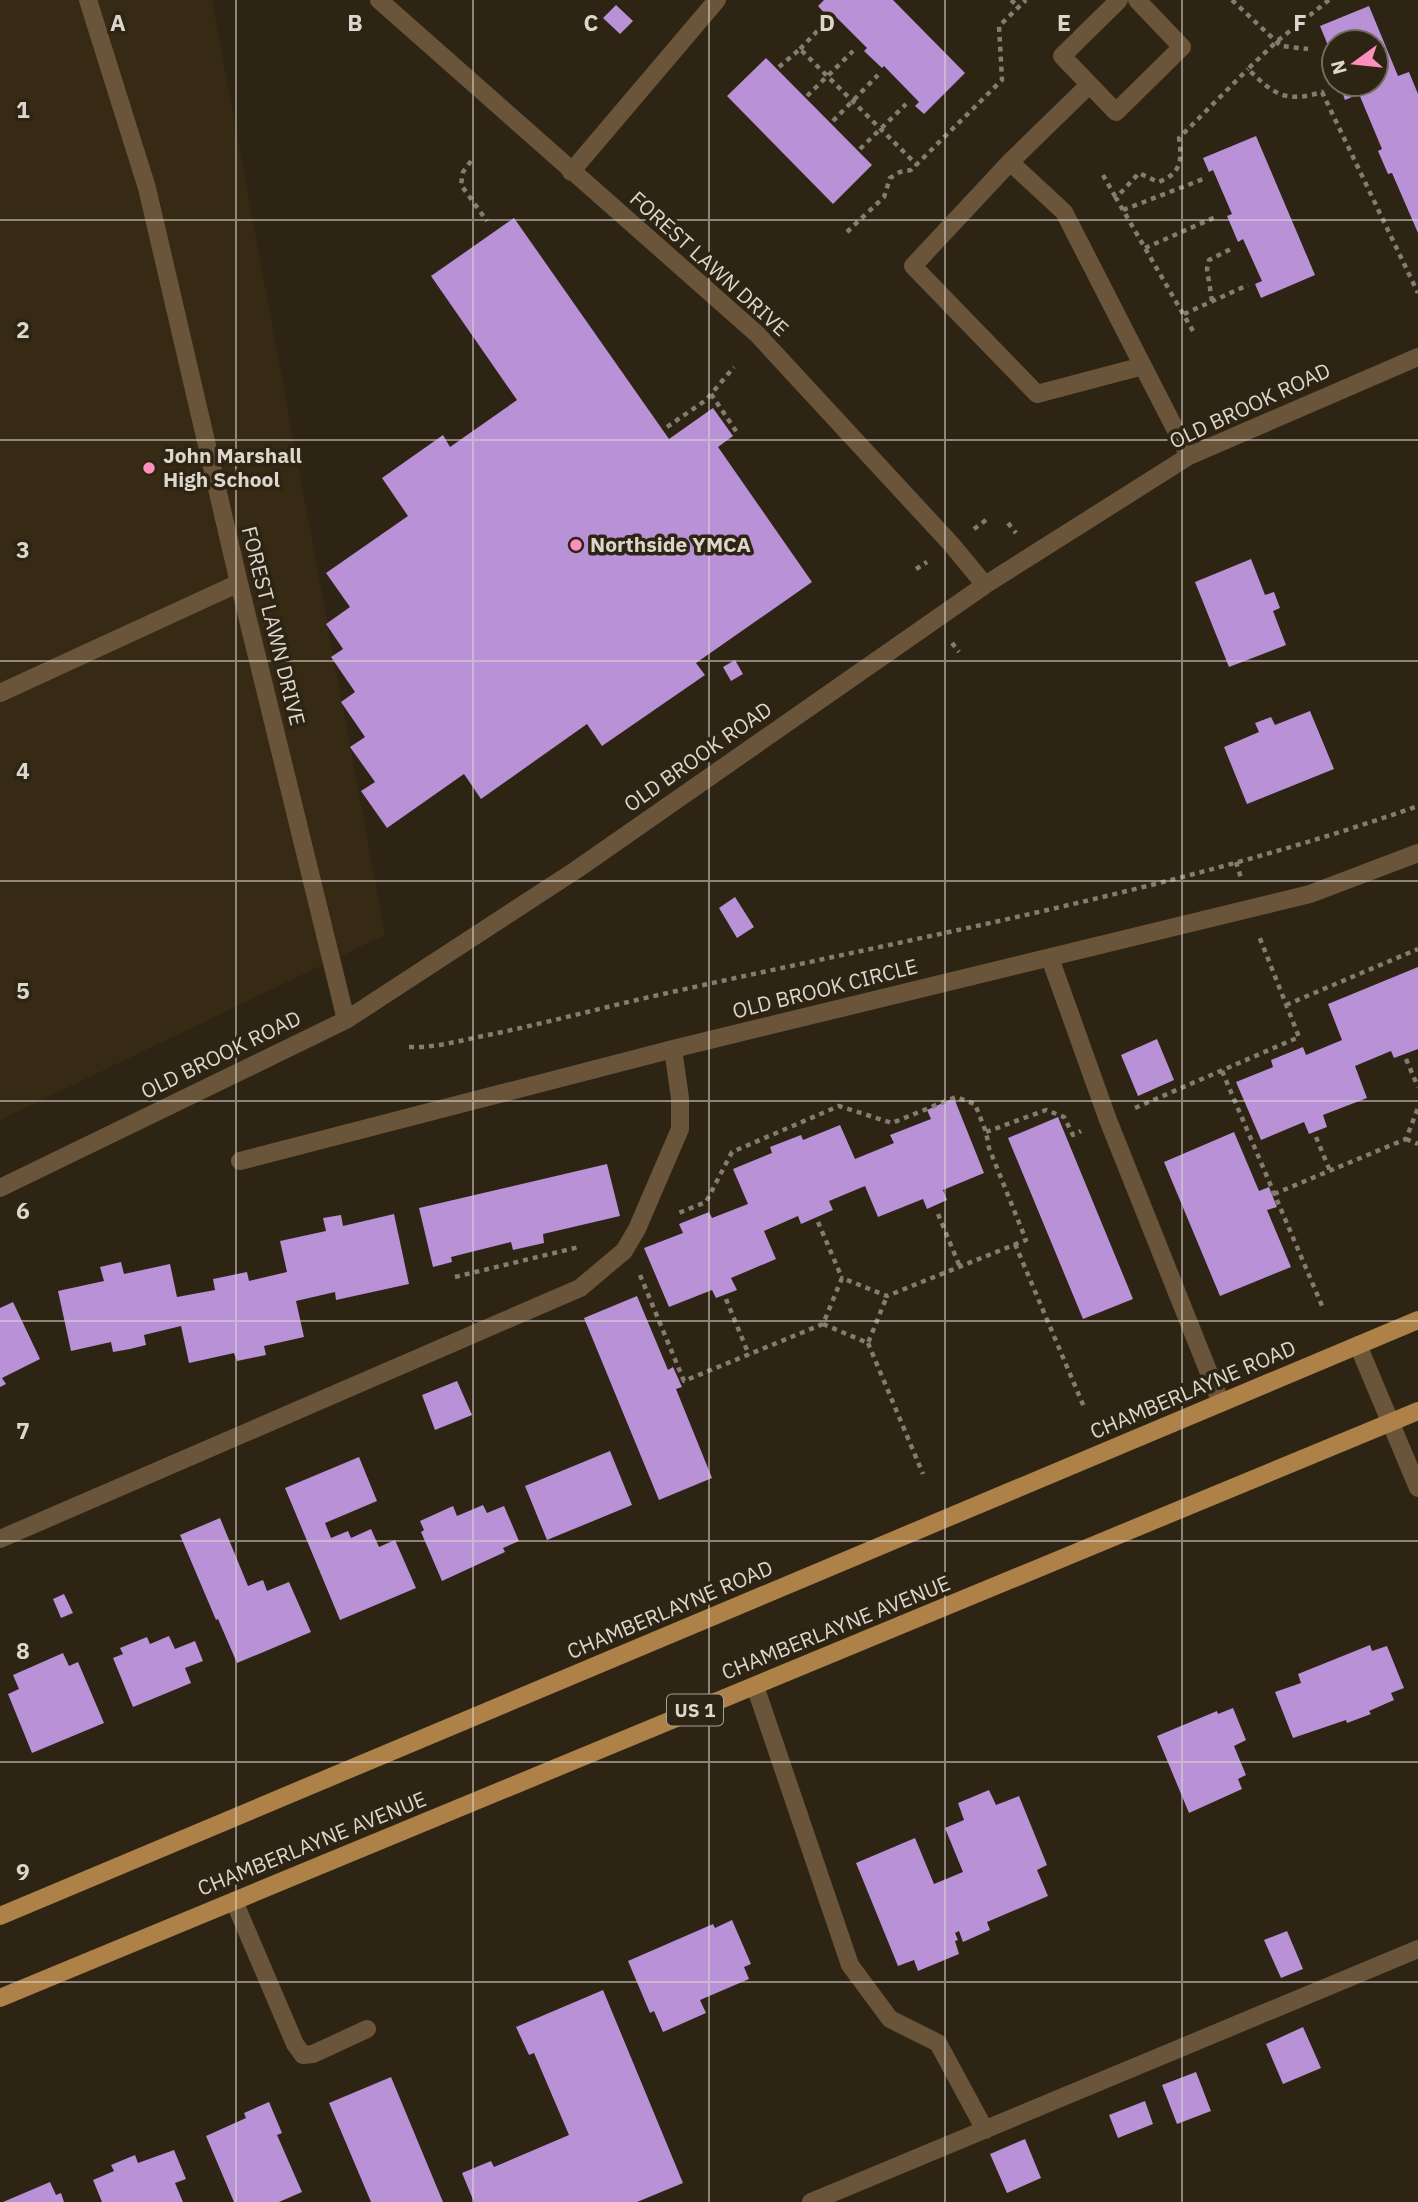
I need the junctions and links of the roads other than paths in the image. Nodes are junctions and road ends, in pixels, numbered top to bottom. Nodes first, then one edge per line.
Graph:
1 (88, 0) edge
2 (379, 0) edge
3 (717, 0) edge
4 (1119, 0) edge
5 (1137, 0) edge
6 (1089, 85) junction
7 (1010, 162) junction
8 (571, 172) junction
9 (1418, 357) edge
10 (1143, 366) junction
11 (1189, 456) junction
12 (239, 583) junction
13 (985, 585) junction
14 (1, 691) edge
15 (1418, 853) edge
16 (1050, 958) junction
17 (346, 1020) junction
18 (673, 1049) junction
19 (240, 1161) dead end
20 (0, 1188) edge
21 (1418, 1320) edge
22 (1359, 1345) junction
23 (1221, 1403) junction
24 (1418, 1411) edge
25 (1391, 1423) junction
26 (1418, 1488) edge
27 (0, 1539) edge
28 (755, 1686) junction
29 (234, 1901) junction
30 (0, 1916) edge
31 (1418, 1949) edge
32 (0, 1998) edge
33 (367, 2029) dead end
34 (985, 2130) junction
35 (811, 2202) edge

1 - 12 street, FOREST LAWN DRIVE
2 - 8 street, FOREST LAWN DRIVE
3 - 8 street
4 - 6 street
5 - 6 street
6 - 7 street
7 - 10 street
7 - 10 street
8 - 13 street, FOREST LAWN DRIVE
9 - 11 street, OLD BROOK ROAD
10 - 11 street
11 - 13 street, OLD BROOK ROAD
12 - 14 street
12 - 17 street, FOREST LAWN DRIVE
13 - 17 street, OLD BROOK ROAD
15 - 16 street, OLD BROOK CIRCLE
16 - 18 street, OLD BROOK CIRCLE
16 - 23 street
17 - 20 street, OLD BROOK ROAD
18 - 19 street, OLD BROOK CIRCLE
18 - 27 street
21 - 22 main road
22 - 23 main road, CHAMBERLAYNE ROAD
22 - 25 street
23 - 30 main road, CHAMBERLAYNE ROAD
24 - 25 main road, CHAMBERLAYNE AVENUE / US 1
25 - 26 street
25 - 28 main road, CHAMBERLAYNE AVENUE / US 1
28 - 29 main road, CHAMBERLAYNE AVENUE / US 1
28 - 34 street
29 - 32 main road, CHAMBERLAYNE AVENUE / US 1
29 - 33 street
31 - 34 street
34 - 35 street

